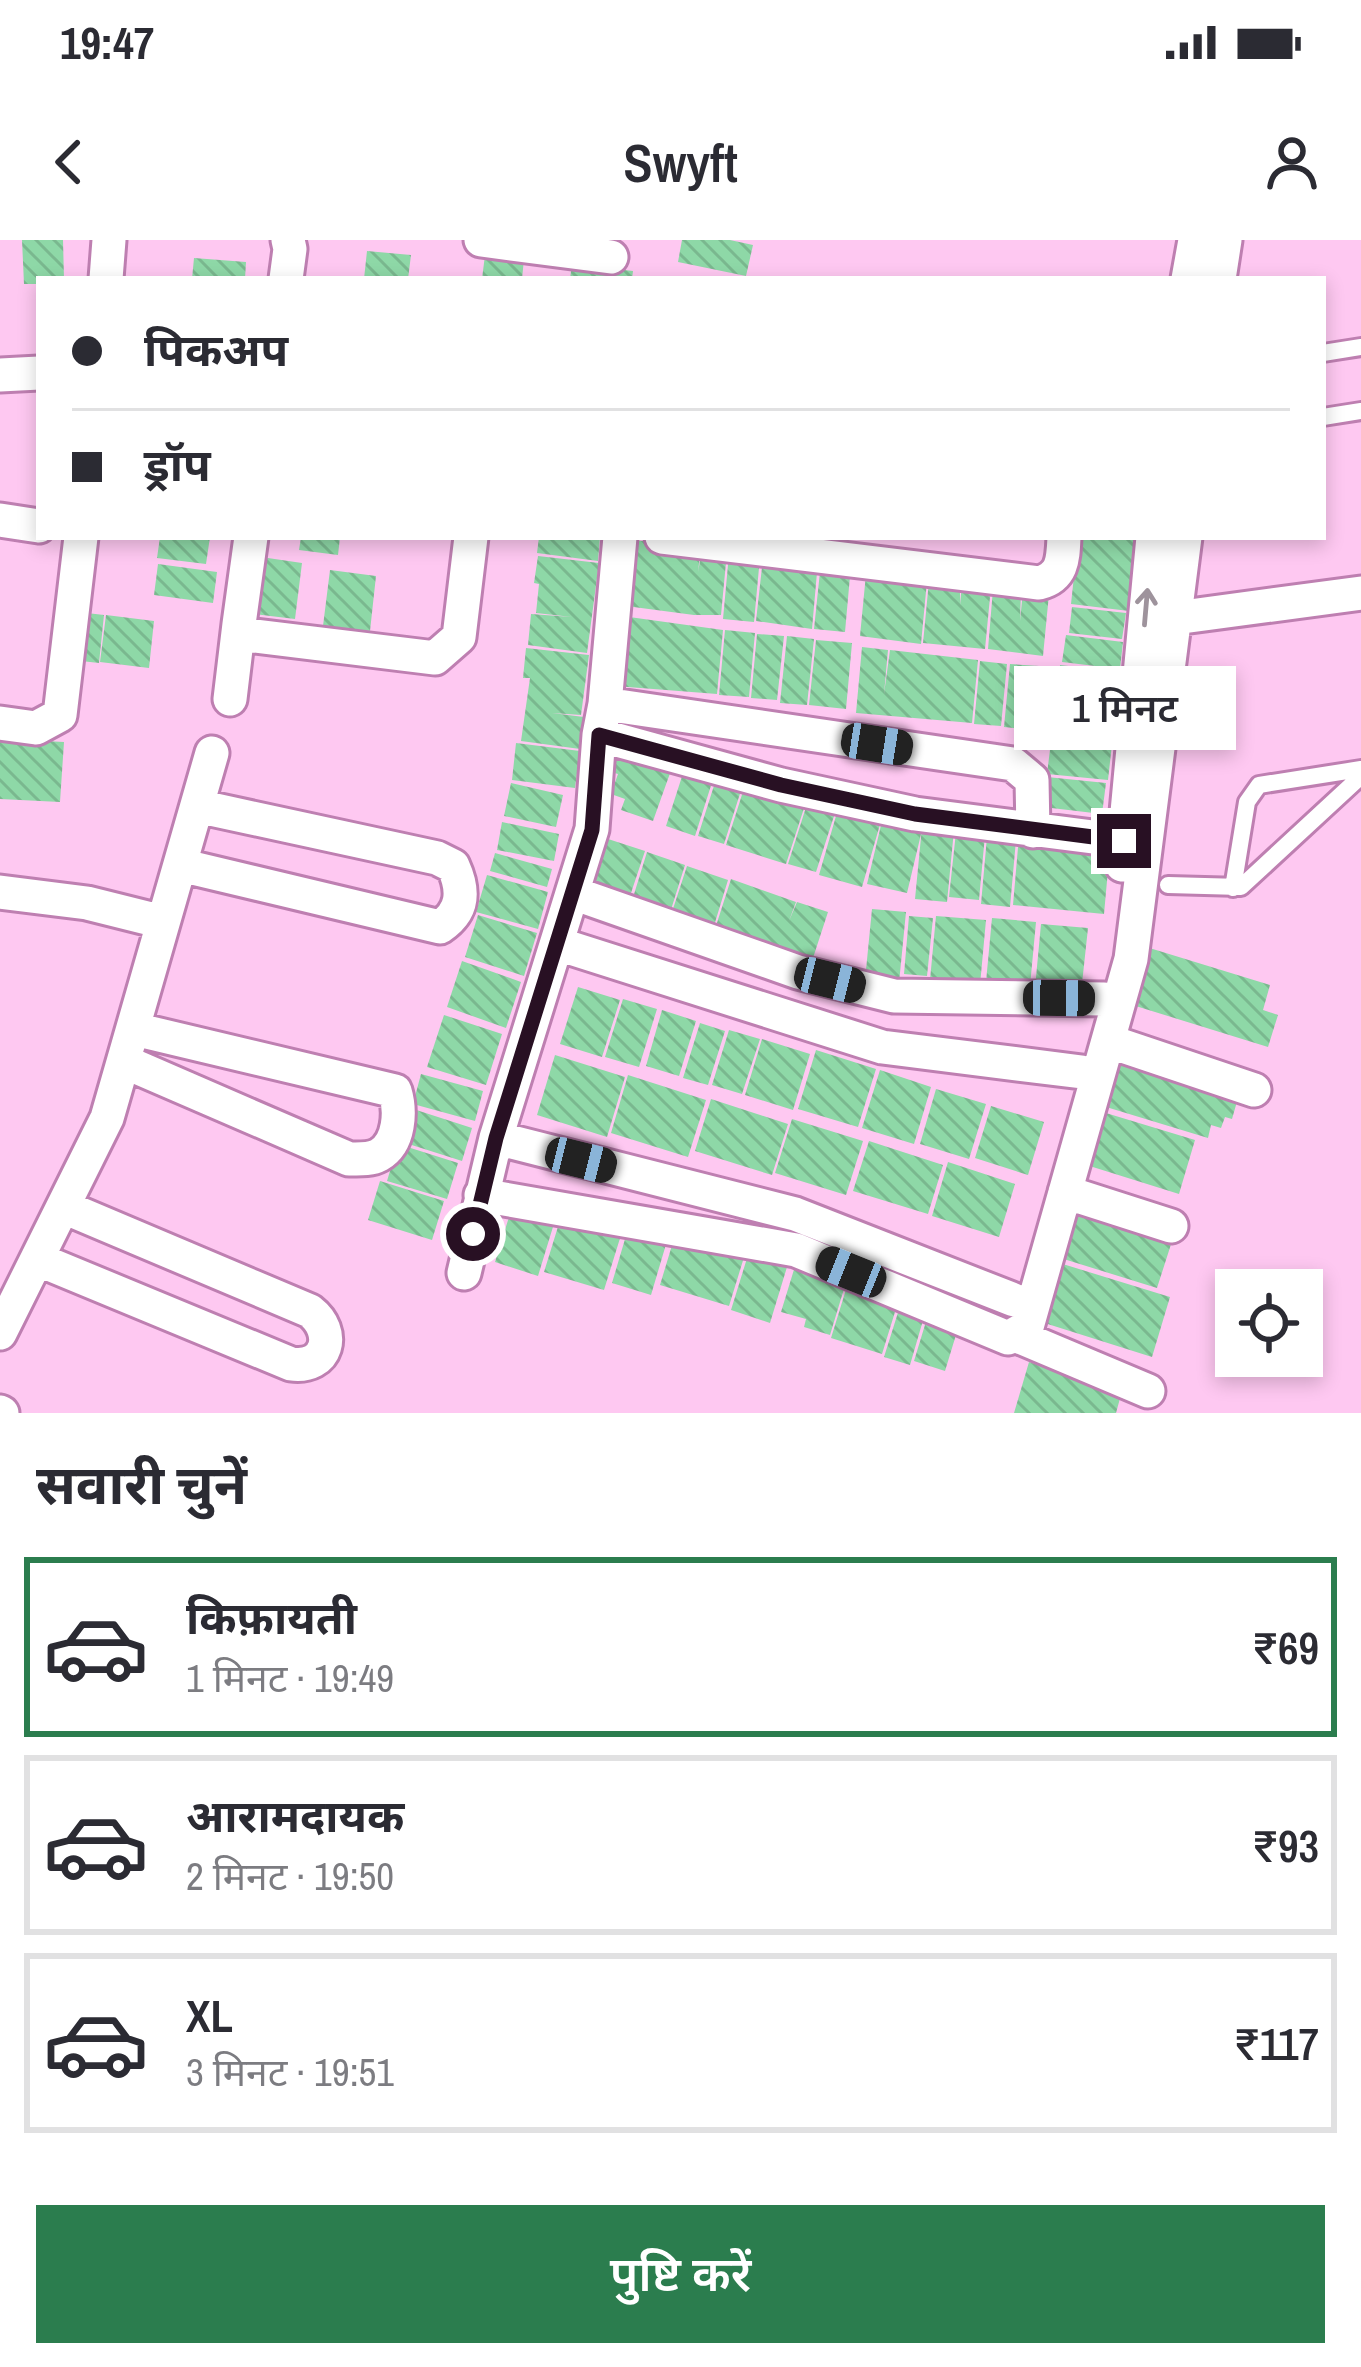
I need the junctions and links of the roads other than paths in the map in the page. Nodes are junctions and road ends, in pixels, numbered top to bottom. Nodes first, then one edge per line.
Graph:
1 (109, 240) edge
2 (288, 240) edge
3 (481, 240) edge
4 (1195, 240) edge
5 (1225, 240) edge
6 (611, 256) dead end
7 (106, 276) edge
8 (286, 276) edge
9 (1189, 276) edge
10 (1219, 276) edge
11 (1361, 347) edge
12 (1326, 353) edge
13 (36, 374) edge
14 (0, 375) edge
15 (1361, 411) edge
16 (1326, 417) edge
17 (0, 520) edge
18 (36, 526) edge
19 (81, 540) edge
20 (250, 540) edge
21 (471, 540) edge
22 (620, 540) edge
23 (686, 540) edge
24 (1064, 540) edge
25 (1153, 540) edge
26 (1185, 540) edge
27 (1361, 593) edge
28 (1175, 618) junction
29 (239, 624) junction
30 (230, 699) dead end
31 (602, 720) junction
32 (0, 723) edge
33 (212, 752) dead end
34 (1361, 772) edge
35 (196, 806) junction
36 (1033, 831) junction
37 (1124, 841) junction
38 (180, 865) junction
39 (1168, 885) dead end
40 (1233, 888) junction
41 (0, 892) edge
42 (573, 893) junction
43 (164, 922) junction
44 (558, 944) junction
45 (1104, 999) junction
46 (134, 1029) junction
47 (1108, 1041) junction
48 (124, 1062) junction
49 (1082, 1072) junction
50 (1254, 1090) dead end
51 (496, 1138) junction
52 (1065, 1192) junction
53 (481, 1195) junction
54 (64, 1207) junction
55 (1171, 1226) dead end
56 (37, 1259) junction
57 (464, 1273) dead end
58 (1014, 1300) junction
59 (0, 1333) edge
60 (1012, 1336) junction
61 (1148, 1391) dead end

1 - 7 street
2 - 8 street
3 - 6 street
4 - 9 street
5 - 10 street
11 - 12 lane
13 - 14 street
15 - 16 lane
17 - 18 street
19 - 32 street
20 - 29 street
21 - 29 street
22 - 31 street
23 - 24 street
37 -> 25 street
26 - 28 street
27 - 28 street
28 - 47 street
29 - 30 street
31 - 36 street
31 - 36 street
31 - 42 street
33 - 35 street
34 - 40 lane
34 - 40 lane
35 - 38 street
35 - 38 street
36 - 37 street
37 - 45 street
38 - 43 street
39 - 40 lane
41 - 43 street
42 - 44 street
42 - 45 street
43 - 46 street
44 - 49 street
44 - 51 street
45 - 49 street
46 - 48 street
46 - 48 street
47 - 50 street
47 - 52 street
48 - 54 street
49 - 58 street
51 - 53 street
51 - 58 street
52 - 55 street
52 - 60 street
53 - 57 street
53 - 60 street
54 - 56 street
54 - 56 street
56 - 59 street
58 - 60 street
60 - 61 street

